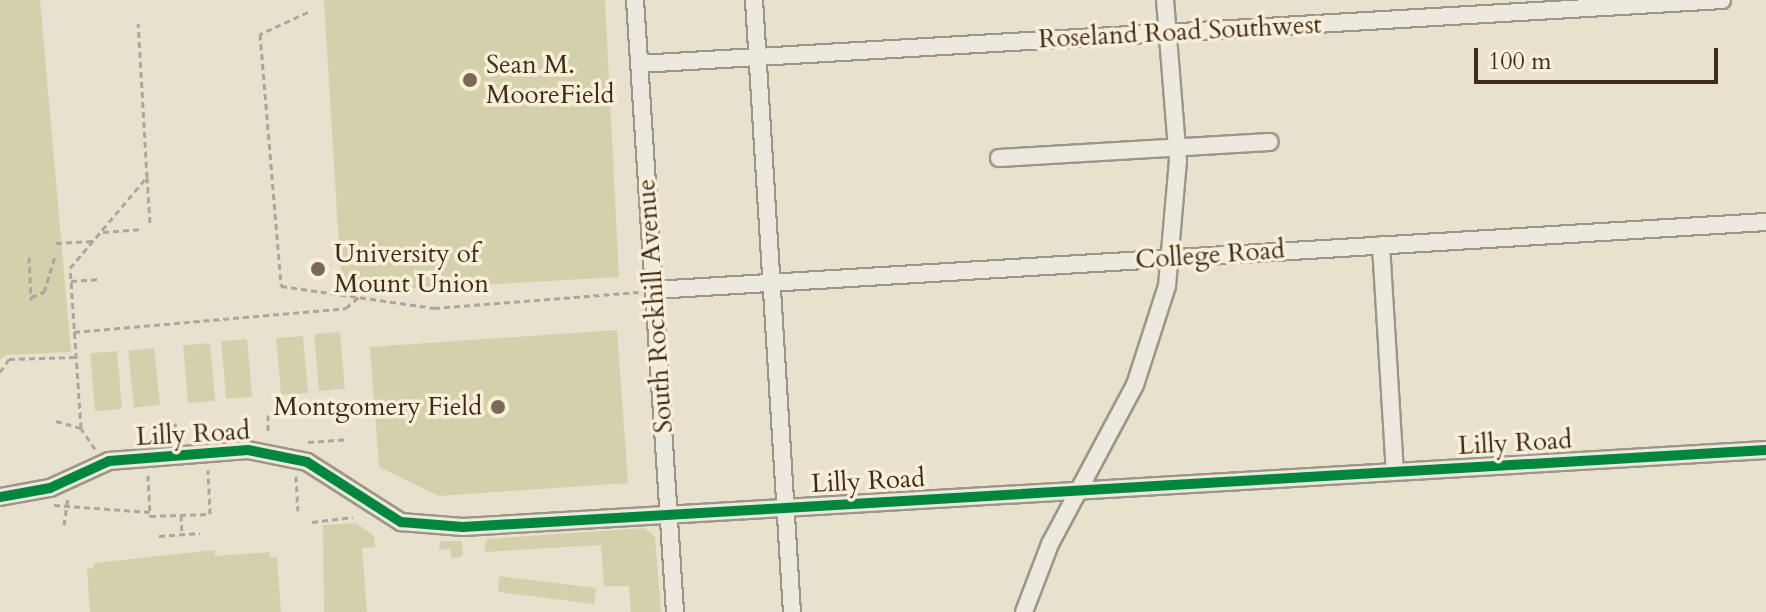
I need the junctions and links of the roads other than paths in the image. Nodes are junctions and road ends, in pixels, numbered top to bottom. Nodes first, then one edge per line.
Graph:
1 (635, 0) edge
2 (754, 0) edge
3 (1165, 0) edge
4 (1722, 0) edge
5 (1170, 32) junction
6 (758, 57) junction
7 (639, 64) junction
8 (1270, 142) dead end
9 (1178, 146) junction
10 (999, 158) dead end
11 (1766, 222) edge
12 (1381, 245) junction
13 (1172, 257) junction
14 (772, 282) junction
15 (654, 290) junction
16 (1766, 450) edge
17 (1395, 472) junction
18 (1081, 490) junction
19 (0, 497) edge
20 (786, 508) junction
21 (669, 515) junction
22 (675, 612) edge
23 (792, 612) edge
24 (1024, 612) edge

1 - 7 street, South Rockhill Avenue
2 - 6 street
3 - 5 street
4 - 5 street, Roseland Road Southwest
5 - 6 street, Roseland Road Southwest
5 - 9 street
6 - 7 street, Roseland Road Southwest
6 - 14 street
7 - 15 street, South Rockhill Avenue
8 - 9 street
9 - 10 street
9 - 13 street
11 - 12 street, College Road
12 - 13 street, College Road
12 - 17 street
13 - 14 street, College Road
13 - 18 street
14 - 15 street, College Road
14 - 20 street
15 - 21 street, South Rockhill Avenue
16 - 17 street, Lilly Road
17 - 18 street, Lilly Road
18 - 20 street, Lilly Road
18 - 24 street
19 - 21 street, Lilly Road
20 - 21 street, Lilly Road
20 - 23 street
21 - 22 street, South Rockhill Avenue

